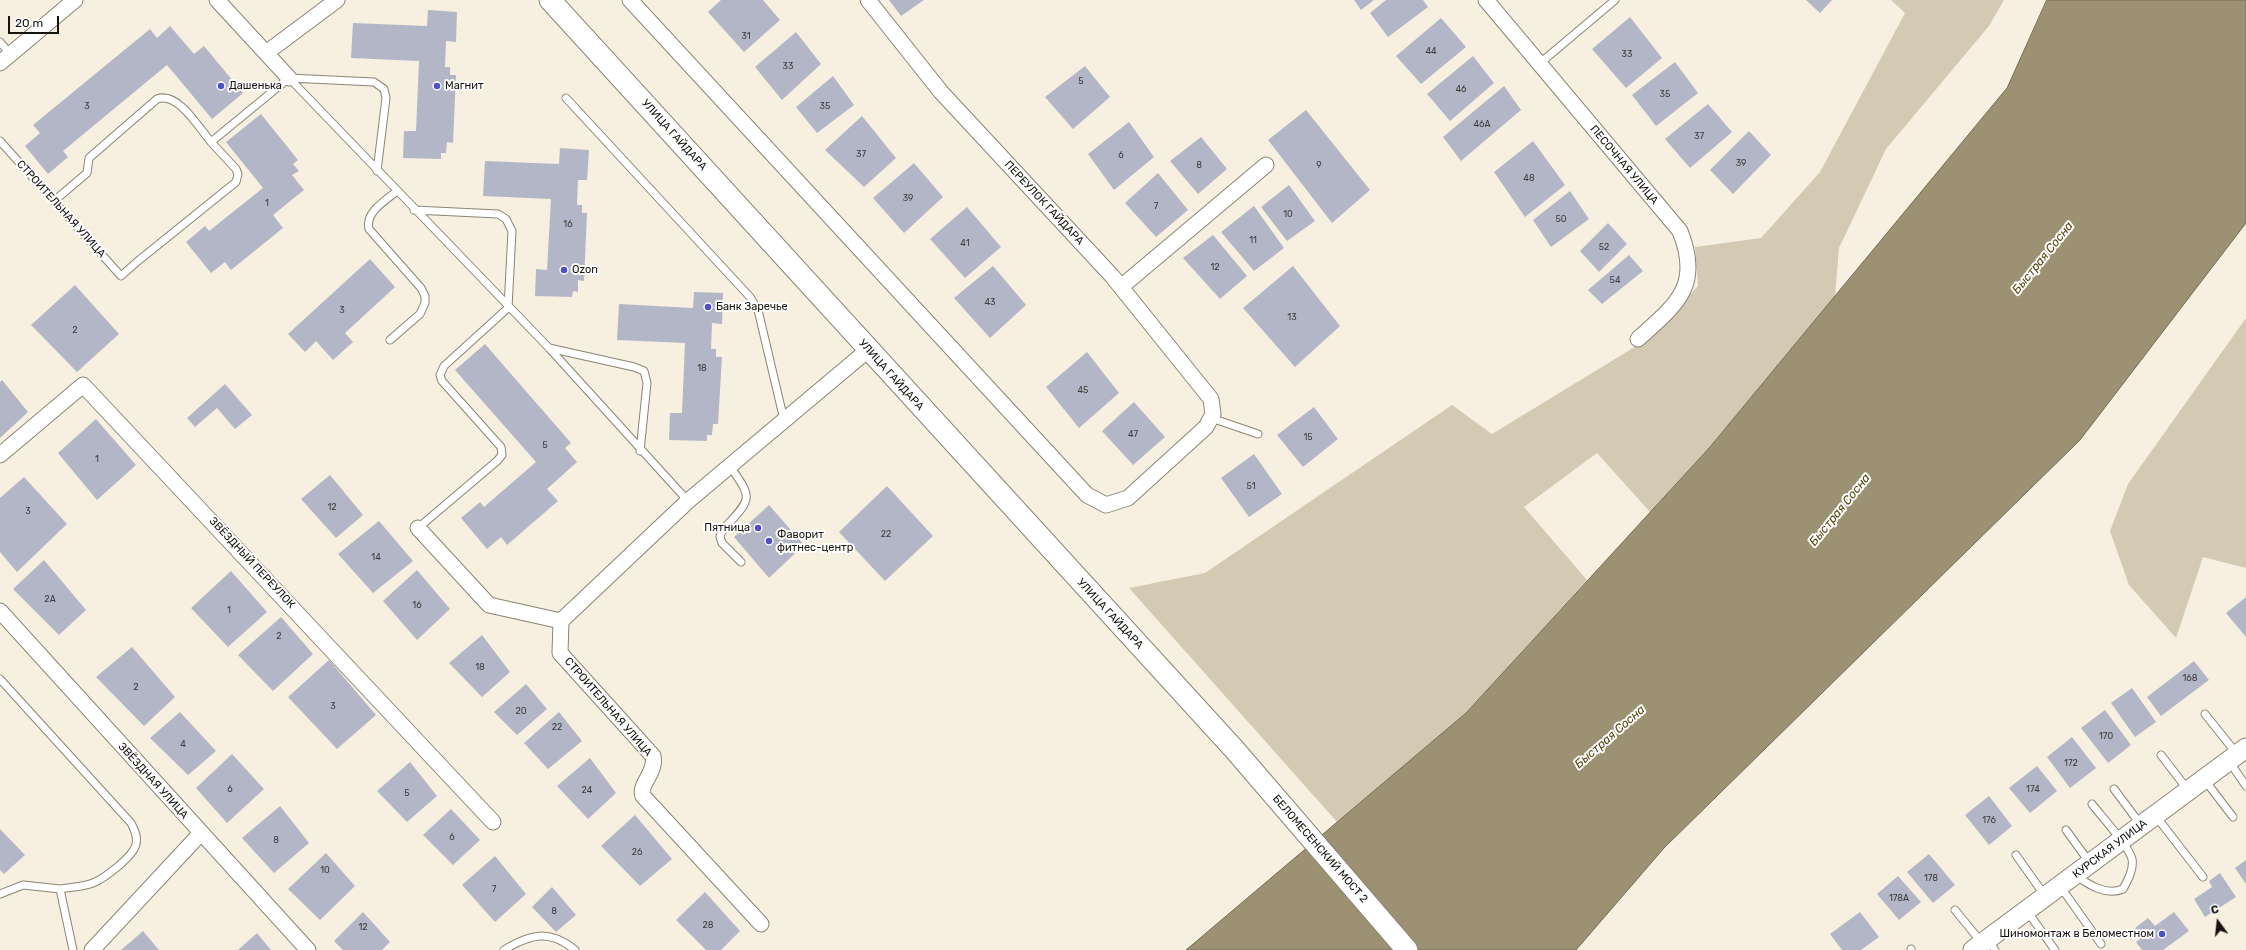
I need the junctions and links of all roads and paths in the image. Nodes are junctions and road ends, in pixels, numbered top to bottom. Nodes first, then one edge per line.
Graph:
1 (75, 0) edge
2 (217, 0) edge
3 (337, 0) edge
4 (550, 0) edge
5 (630, 0) edge
6 (868, 0) edge
7 (1486, 0) edge
8 (1615, 0) edge
9 (0, 42) edge
10 (266, 52) junction
11 (5, 58) edge
12 (1539, 64) junction
13 (289, 78) junction
14 (566, 98) dead end
15 (0, 141) edge
16 (212, 142) junction
17 (1266, 165) dead end
18 (377, 171) junction
19 (397, 191) junction
20 (54, 201) junction
21 (414, 210) junction
22 (1121, 288) junction
23 (508, 308) junction
24 (1638, 339) dead end
25 (390, 340) dead end
26 (549, 348) junction
27 (868, 350) junction
28 (1212, 414) junction
29 (784, 420) junction
30 (1258, 434) dead end
31 (640, 450) junction
32 (0, 455) edge
33 (730, 466) junction
34 (688, 502) junction
35 (418, 528) joint
36 (741, 562) dead end
37 (0, 611) edge
38 (561, 621) junction
39 (0, 679) edge
40 (2205, 714) dead end
41 (1234, 749) joint
42 (2237, 754) edge
43 (2161, 755) dead end
44 (2204, 779) junction
45 (2246, 786) edge
46 (2114, 789) dead end
47 (2188, 790) junction
48 (2092, 804) dead end
49 (2232, 817) dead end
50 (2148, 820) junction
51 (494, 822) dead end
52 (2066, 830) dead end
53 (201, 833) junction
54 (2121, 841) junction
55 (2016, 855) dead end
56 (2090, 863) junction
57 (2075, 874) junction
58 (2203, 877) dead end
59 (2060, 886) junction
60 (60, 889) junction
61 (0, 894) edge
62 (2045, 897) junction
63 (1955, 910) dead end
64 (2027, 910) junction
65 (761, 924) dead end
66 (2101, 944) dead end
67 (1985, 946) edge
68 (73, 950) edge
69 (92, 950) edge
70 (308, 950) edge
71 (504, 950) edge
72 (575, 950) edge
73 (1407, 950) edge
74 (2055, 950) edge

1 - 11 street
2 - 10 street
3 - 10 street
4 - 27 main road, УЛИЦА ГАЙДАРА
5 - 28 street
6 - 22 street, ПЕРЕУЛОК ГАЙДАРА
7 - 12 street, ПЕСОЧНАЯ УЛИЦА
8 - 12 lane
9 - 11 lane
10 - 13 street
12 - 24 street, ПЕСОЧНАЯ УЛИЦА
13 - 16 lane
13 - 18 lane
13 - 18 lane
14 - 29 lane
15 - 20 lane, СТРОИТЕЛЬНАЯ УЛИЦА
16 - 20 lane
16 - 20 lane, СТРОИТЕЛЬНАЯ УЛИЦА
17 - 22 street
18 - 19 lane
19 - 21 lane
19 - 25 lane
21 - 23 lane
21 - 23 lane
22 - 28 street, ПЕРЕУЛОК ГАЙДАРА
23 - 26 lane
23 - 35 lane
26 - 31 lane
26 - 31 lane
27 - 29 street
27 - 41 main road, УЛИЦА ГАЙДАРА
28 - 30 lane
29 - 33 street
31 - 34 lane
32 - 51 street, ЗВЁЗДНЫЙ ПЕРЕУЛОК
33 - 34 street
33 - 36 lane
34 - 38 street
35 - 38 street
37 - 53 street, ЗВЁЗДНАЯ УЛИЦА
38 - 65 street, СТРОИТЕЛЬНАЯ УЛИЦА
39 - 60 lane
40 - 42 lane
41 - 73 main road, БЕЛОМЕСЕНСКИЙ МОСТ 2
42 - 44 street, КУРСКАЯ УЛИЦА
42 - 45 lane
43 - 47 lane
44 - 47 street, КУРСКАЯ УЛИЦА
44 - 49 lane
46 - 50 lane
47 - 50 street, КУРСКАЯ УЛИЦА
48 - 54 lane
50 - 54 street, КУРСКАЯ УЛИЦА
50 - 58 lane
52 - 56 lane
53 - 69 street
53 - 70 street, ЗВЁЗДНАЯ УЛИЦА
54 - 56 street, КУРСКАЯ УЛИЦА
54 - 57 lane
55 - 62 lane
56 - 57 street, КУРСКАЯ УЛИЦА
57 - 59 street, КУРСКАЯ УЛИЦА
59 - 62 street, КУРСКАЯ УЛИЦА
59 - 66 lane
60 - 61 lane
60 - 68 lane
62 - 64 street, КУРСКАЯ УЛИЦА
63 - 67 lane
64 - 67 street, КУРСКАЯ УЛИЦА
64 - 74 lane
71 - 72 lane

